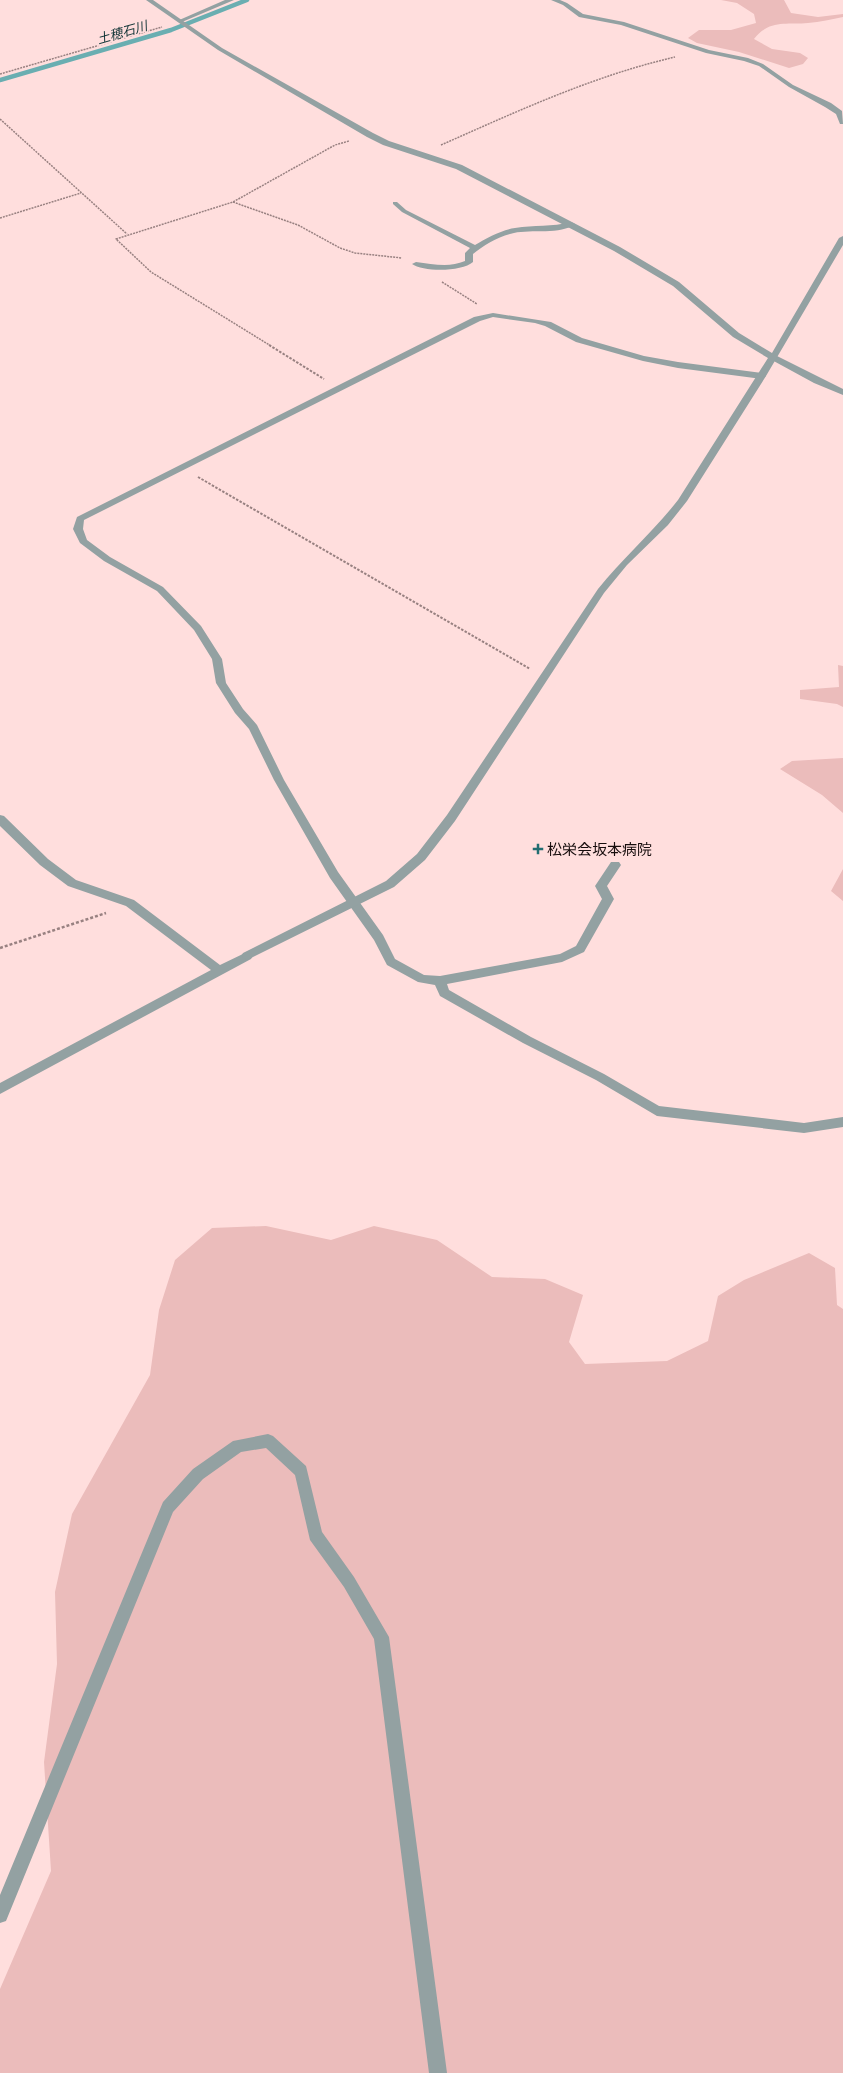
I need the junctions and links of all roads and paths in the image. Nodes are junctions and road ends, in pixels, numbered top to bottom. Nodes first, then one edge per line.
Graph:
1 (149, 0) edge
2 (231, 0) edge
3 (554, 0) edge
4 (180, 21) junction
5 (708, 52) junction
6 (0, 74) edge
7 (0, 119) edge
8 (843, 122) edge
9 (370, 135) junction
10 (423, 154) junction
11 (81, 192) junction
12 (233, 202) junction
13 (395, 203) dead end
14 (0, 218) edge
15 (571, 224) junction
16 (127, 234) junction
17 (843, 238) edge
18 (475, 248) junction
19 (416, 264) junction
20 (493, 315) junction
21 (773, 357) junction
22 (762, 376) junction
23 (338, 388) junction
24 (843, 392) edge
25 (182, 468) junction
26 (546, 673) junction
27 (0, 819) edge
28 (615, 865) dead end
29 (130, 903) junction
30 (354, 903) junction
31 (0, 948) edge
32 (220, 971) junction
33 (440, 981) junction
34 (0, 1089) edge
35 (843, 1122) edge
36 (0, 1915) edge
37 (438, 2073) edge

1 - 4 street
2 - 4 street
3 - 5 street
4 - 6 path
4 - 9 street
5 - 8 street
5 - 10 path
7 - 11 path
9 - 10 street
9 - 12 path
10 - 15 street
11 - 14 path
11 - 16 path
12 - 16 path
12 - 19 path
13 - 18 lane
15 - 18 lane
15 - 21 street
16 - 23 path
17 - 21 street
18 - 19 lane
19 - 20 path
20 - 22 street
20 - 23 street
21 - 22 street
21 - 24 street
22 - 26 street
23 - 25 street
25 - 26 path
25 - 30 street
26 - 30 street
27 - 29 street
28 - 33 street
29 - 31 path
29 - 32 street
30 - 32 street
30 - 33 street
32 - 34 street
33 - 35 street
36 - 37 street

